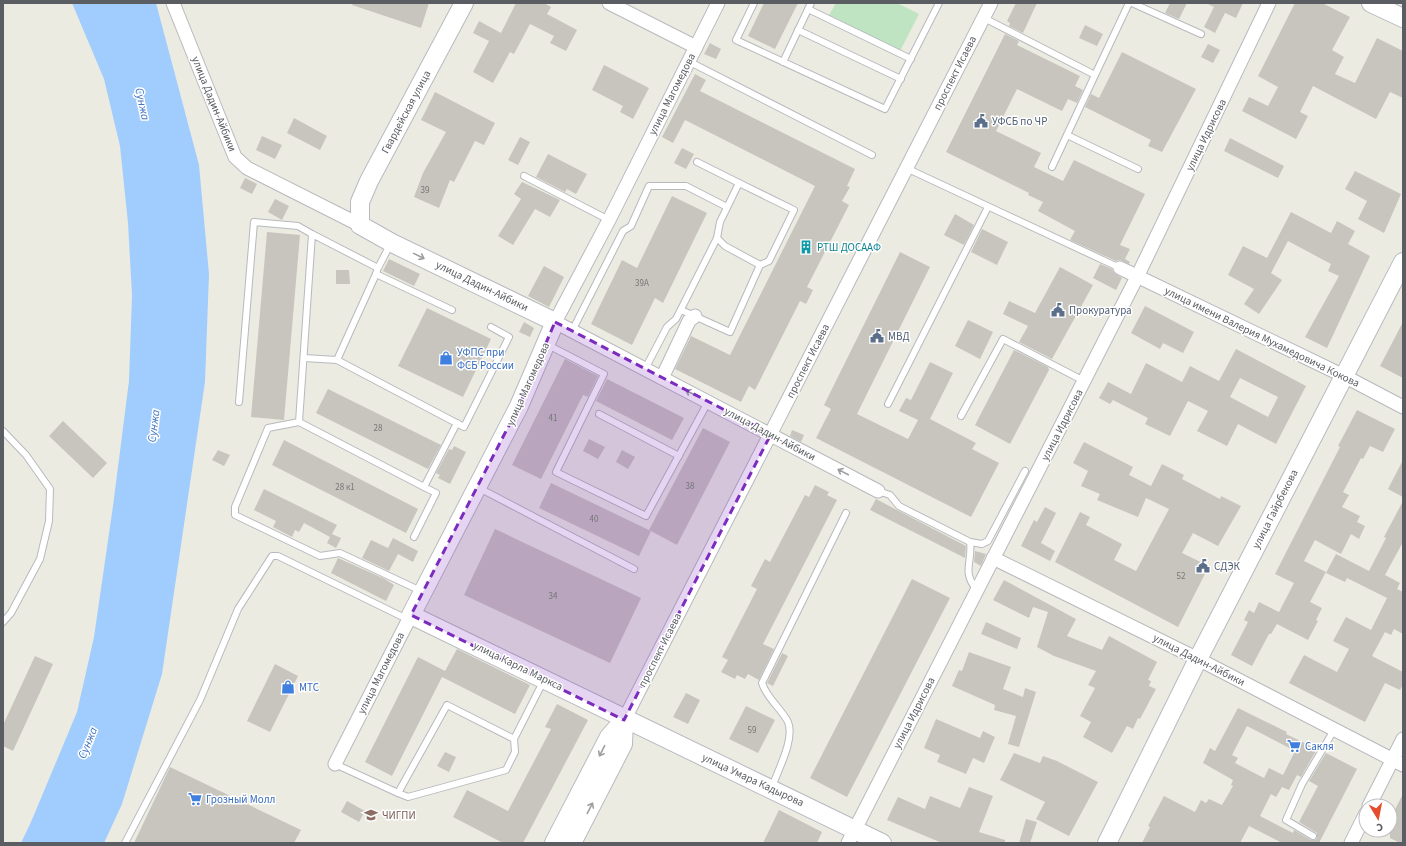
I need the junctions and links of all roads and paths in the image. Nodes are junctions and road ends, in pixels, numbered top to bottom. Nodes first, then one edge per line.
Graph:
1 (173, 3) edge
2 (464, 3) edge
3 (609, 3) edge
4 (718, 3) edge
5 (754, 3) edge
6 (811, 3) edge
7 (939, 3) edge
8 (991, 3) edge
9 (1129, 3) edge
10 (1132, 3) edge
11 (1269, 3) edge
12 (1371, 3) edge
13 (808, 9) junction
14 (984, 18) junction
15 (1403, 18) edge
16 (798, 30) junction
17 (1201, 34) dead end
18 (696, 47) junction
19 (911, 59) junction
20 (688, 61) junction
21 (783, 62) junction
22 (1095, 75) junction
23 (901, 79) junction
24 (1067, 135) junction
25 (872, 155) dead end
26 (697, 162) dead end
27 (1052, 167) dead end
28 (906, 168) junction
29 (1138, 169) dead end
30 (524, 176) dead end
31 (739, 183) junction
32 (727, 207) junction
33 (988, 207) junction
34 (609, 220) junction
35 (360, 224) junction
36 (312, 234) junction
37 (717, 238) junction
38 (392, 243) junction
39 (1403, 262) edge
40 (760, 265) junction
41 (378, 268) junction
42 (1120, 268) joint
43 (376, 274) junction
44 (1137, 277) junction
45 (452, 310) dead end
46 (681, 310) junction
47 (695, 316) junction
48 (554, 322) junction
49 (491, 327) dead end
50 (572, 331) junction
51 (546, 344) junction
52 (304, 358) junction
53 (337, 360) junction
54 (645, 369) junction
55 (1344, 376) junction
56 (662, 378) junction
57 (1084, 381) junction
58 (239, 402) dead end
59 (708, 402) junction
60 (888, 404) dead end
61 (1403, 407) edge
62 (599, 414) dead end
63 (961, 416) dead end
64 (299, 422) junction
65 (457, 423) junction
66 (3, 431) edge
67 (770, 434) junction
68 (679, 456) junction
69 (1025, 471) dead end
70 (424, 487) junction
71 (477, 487) junction
72 (878, 491) joint
73 (846, 513) dead end
74 (414, 537) dead end
75 (970, 542) junction
76 (994, 558) junction
77 (634, 569) dead end
78 (977, 590) junction
79 (422, 591) junction
80 (410, 617) junction
81 (3, 622) edge
82 (1198, 659) junction
83 (545, 678) junction
84 (624, 720) junction
85 (1334, 730) junction
86 (514, 739) junction
87 (1403, 739) edge
88 (1398, 763) edge
89 (335, 764) joint
90 (771, 788) junction
91 (398, 793) junction
92 (1375, 798) edge
93 (1358, 829) edge
94 (851, 836) edge
95 (1313, 836) dead end
96 (125, 843) edge
97 (554, 843) edge
98 (572, 843) edge
99 (882, 843) edge
100 (1107, 843) edge
101 (1351, 843) edge

1 - 35 street, улица Дадин-Айбики
2 - 35 main road, Гвардейская улица
3 - 18 street
4 - 18 street, улица Магомедова
5 - 21 lane
6 - 13 lane
7 - 19 lane
8 - 14 street, проспект Исаева
9 - 22 lane
10 - 17 lane
11 - 44 street, улица Идрисова
12 - 15 main road
13 - 16 lane
13 - 19 lane
14 - 22 lane
14 - 28 street, проспект Исаева
16 - 21 lane
16 - 23 lane
18 - 20 street, улица Магомедова
19 - 23 lane
20 - 25 lane
20 - 34 street, улица Магомедова
21 - 23 lane
22 - 24 lane
24 - 27 lane
24 - 29 lane
26 - 31 lane
28 - 33 lane
28 - 67 street, проспект Исаева
30 - 34 lane
31 - 32 lane
31 - 40 lane
32 - 37 lane
32 - 50 lane
33 - 42 lane
33 - 60 lane
34 - 48 street, улица Магомедова
35 - 38 main road, улица Дадин-Айбики
36 - 41 lane
36 - 52 lane
36 - 58 lane
37 - 40 lane
37 - 46 lane
38 - 41 lane
38 -> 48 main road, улица Дадин-Айбики
39 - 55 main road, улица Гайрбекова
40 - 47 lane
41 - 43 lane
42 - 44 street, улица имени Валерия Мухамедовича Кокова
43 - 45 lane
43 - 53 lane
44 - 55 street, улица имени Валерия Мухамедовича Кокова
44 - 57 street, улица Идрисова
46 - 47 lane
46 - 54 lane
47 - 56 street
48 - 50 street, улица Дадин-Айбики
48 - 51 main road, улица Магомедова
49 - 65 lane
50 - 54 street, улица Дадин-Айбики
51 - 68 lane
51 - 71 main road, улица Магомедова
52 - 53 lane
52 - 64 lane
53 - 65 lane
54 - 56 street, улица Дадин-Айбики
55 - 61 street, улица имени Валерия Мухамедовича Кокова
55 - 82 main road, улица Гайрбекова
59 -> 56 street, улица Дадин-Айбики
57 - 63 lane
57 - 76 street, улица Идрисова
59 - 67 street, улица Дадин-Айбики
59 - 68 lane
62 - 68 lane
64 - 70 lane
64 - 79 lane
65 - 70 lane
66 - 81 lane
72 -> 67 street, улица Дадин-Айбики
67 - 84 street, проспект Исаева
69 - 75 lane
70 - 74 lane
71 - 77 lane
71 - 79 main road, улица Магомедова
72 - 75 lane
73 - 90 lane
75 - 78 lane
76 - 78 street, улица Идрисова
76 - 82 street, улица Дадин-Айбики
78 - 94 street, улица Идрисова
79 - 80 main road, улица Магомедова
80 - 83 main road, улица Карла Маркса
80 - 89 street, улица Магомедова
80 - 96 lane
82 - 85 street, улица Дадин-Айбики
82 - 100 main road, улица Гайрбекова
83 - 84 main road, улица Карла Маркса
83 - 86 lane
84 - 90 main road, улица Умара Кадырова
84 -> 97 main road
98 -> 84 main road
85 - 88 street, улица Дадин-Айбики
85 - 95 lane
86 - 91 lane
86 - 91 lane
87 - 88 street
88 - 92 street
89 - 91 lane
90 - 94 main road, улица Умара Кадырова
93 - 101 street
94 - 99 main road, улица Умара Кадырова

